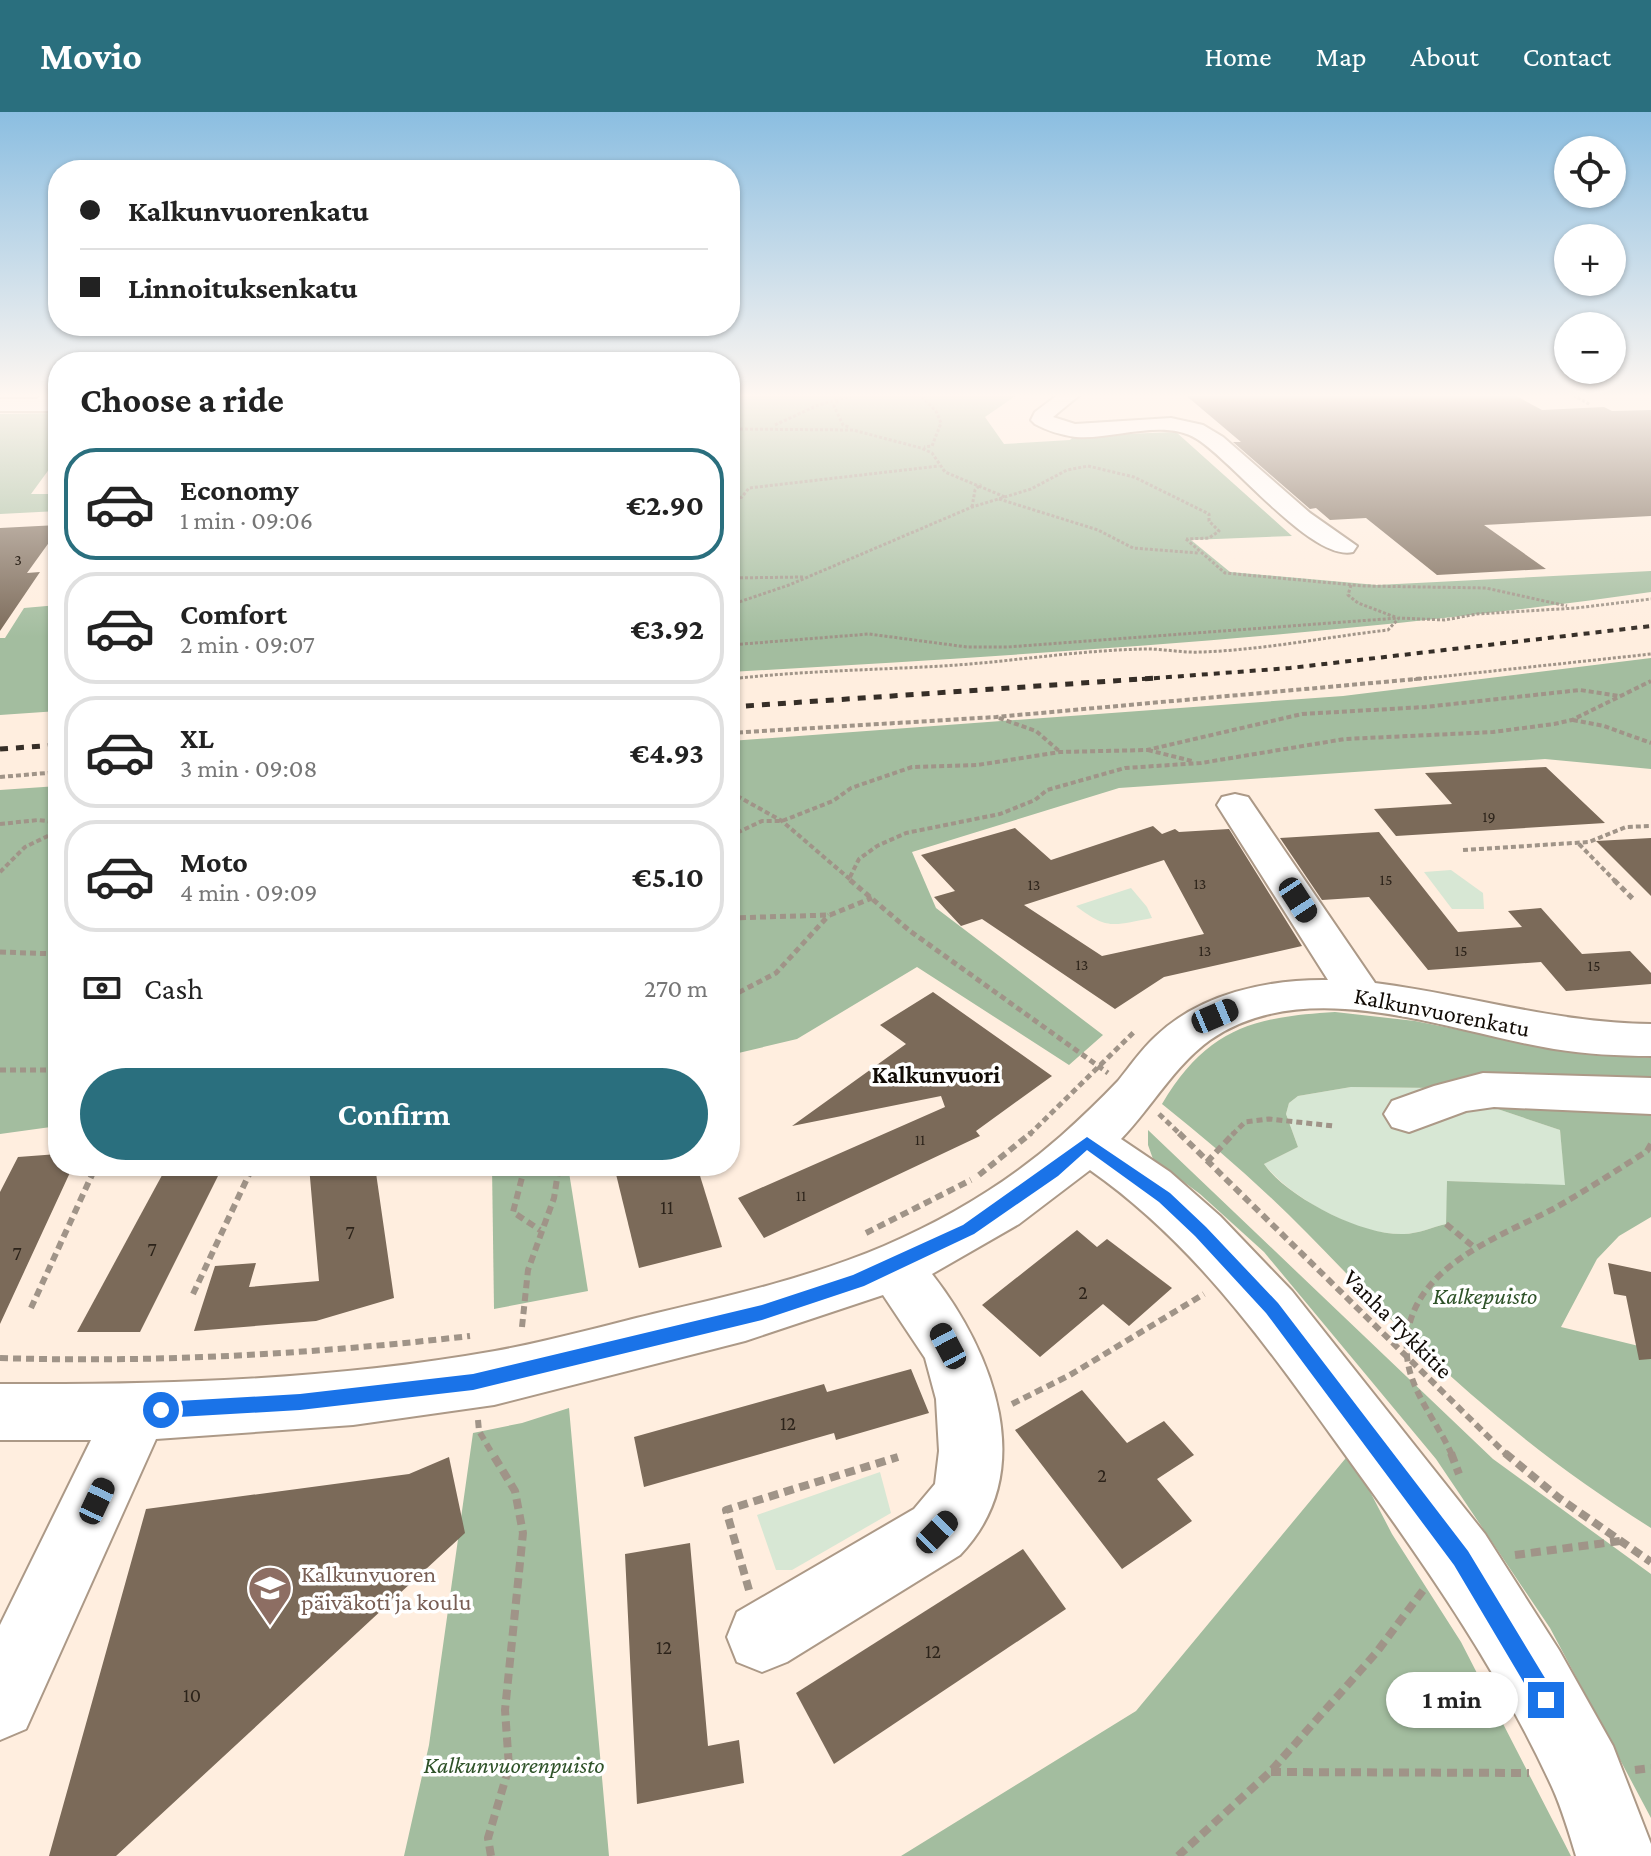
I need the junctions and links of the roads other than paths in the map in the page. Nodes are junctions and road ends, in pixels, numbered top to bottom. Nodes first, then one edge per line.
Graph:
1 (1252, 474) edge
2 (1344, 546) dead end
3 (1235, 805) dead end
4 (1361, 996) junction
5 (1651, 1040) edge
6 (1651, 1096) edge
7 (1409, 1114) dead end
8 (1087, 1142) junction
9 (893, 1266) junction
10 (0, 1412) edge
11 (137, 1412) junction
12 (762, 1637) road end
13 (0, 1703) edge
14 (1616, 1856) edge

1 - 2 street
3 - 4 street
4 - 5 street, Kalkunvuorenkatu
4 - 8 street, Kalkunvuorenkatu
6 - 7 street
8 - 9 street, Kalkunvuorenkatu
8 - 14 street
9 - 11 street, Kalkunvuorenkatu
9 - 12 street
10 - 11 street, Kalkunvuorenkatu
11 - 13 street

